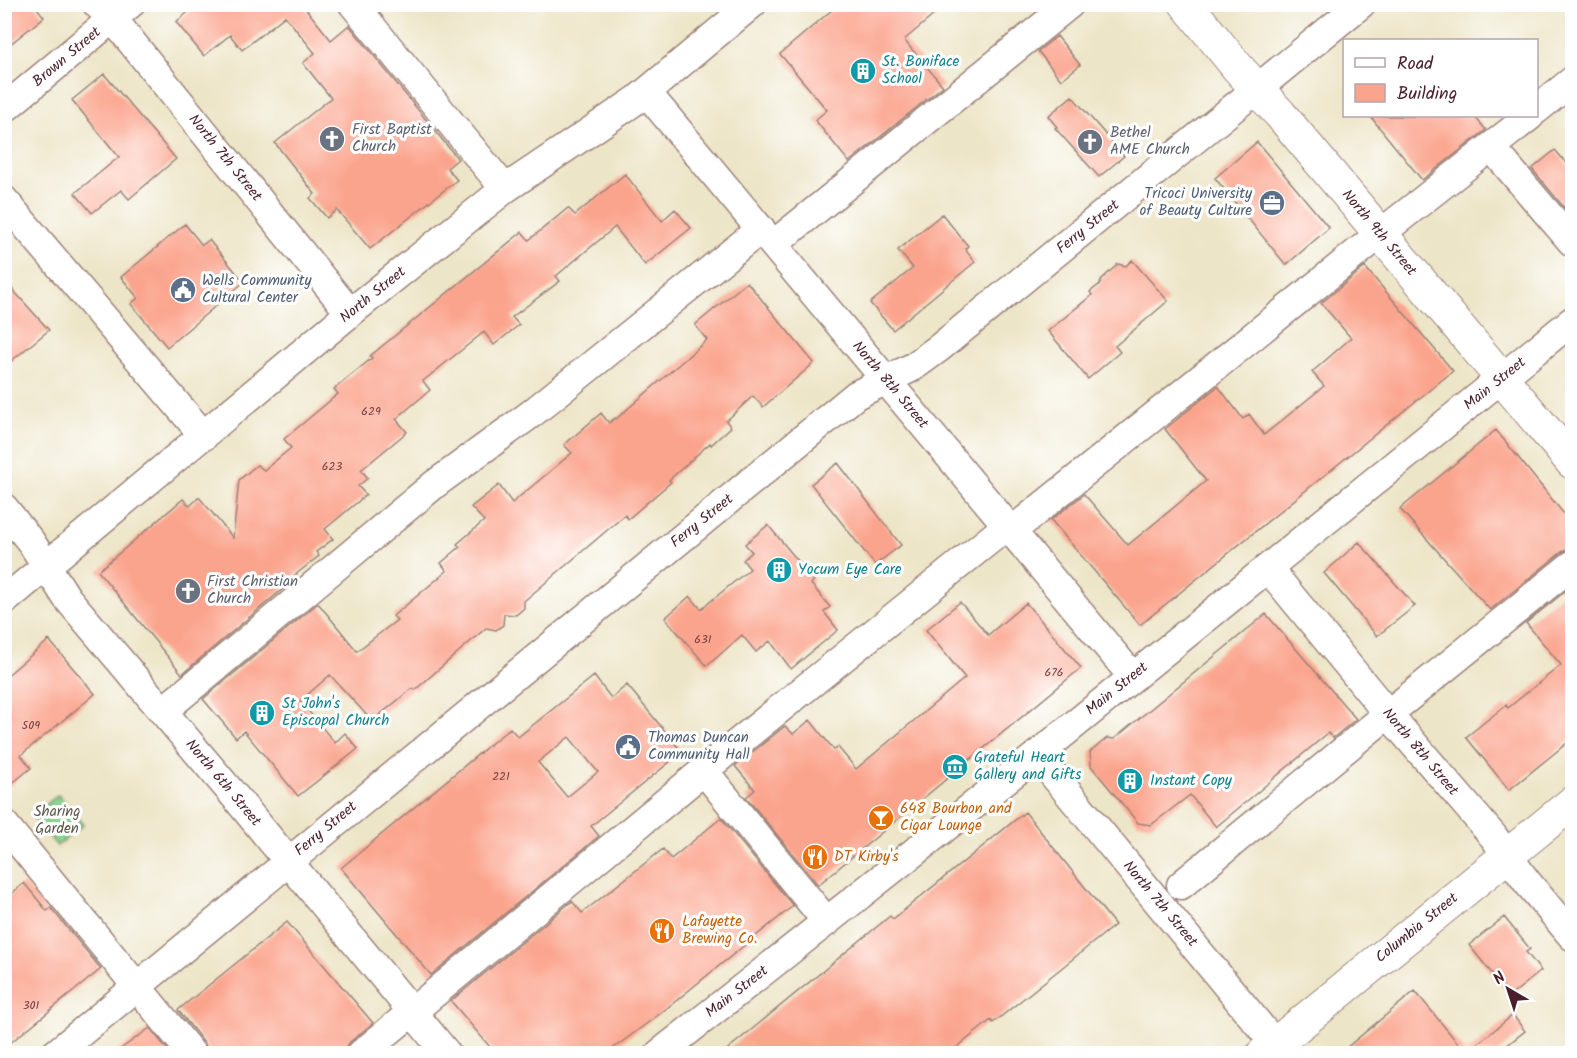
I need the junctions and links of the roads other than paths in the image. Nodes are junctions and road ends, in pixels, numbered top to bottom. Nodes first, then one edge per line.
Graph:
1 (353, 4) edge
2 (752, 4) edge
3 (1070, 4) edge
4 (1186, 4) edge
5 (1361, 4) edge
6 (113, 9) edge
7 (1572, 81) edge
8 (1256, 89) junction
9 (647, 93) junction
10 (1538, 108) edge
11 (4, 109) edge
12 (1529, 117) edge
13 (1491, 147) junction
14 (505, 189) junction
15 (4, 200) edge
16 (1380, 234) junction
17 (767, 237) junction
18 (1572, 242) edge
19 (350, 313) junction
20 (1572, 321) edge
21 (1503, 378) junction
22 (885, 380) junction
23 (204, 436) junction
24 (1572, 462) edge
25 (4, 508) edge
26 (1010, 527) junction
27 (1572, 565) edge
28 (46, 566) junction
29 (1268, 568) junction
30 (4, 601) edge
31 (1133, 677) junction
32 (163, 711) junction
33 (1388, 714) junction
34 (1037, 754) junction
35 (704, 771) junction
36 (1572, 803) edge
37 (4, 824) edge
38 (1507, 856) junction
39 (288, 861) junction
40 (1181, 885) dead end
41 (827, 922) junction
42 (1572, 936) edge
43 (136, 986) junction
44 (413, 1011) junction
45 (1274, 1050) edge
46 (55, 1053) edge
47 (192, 1053) edge
48 (361, 1053) edge
49 (447, 1053) edge
50 (659, 1053) edge

1 - 14 street
2 - 9 street, North Street
3 - 17 street
4 - 8 main road, North 9th Street
5 - 8 street, Ferry Street
6 - 11 street, Brown Street
6 - 19 street, North 7th Street
7 - 10 street
8 - 16 main road, North 9th Street
8 - 22 street, Ferry Street
9 - 14 street, North Street
9 - 17 street, North 8th Street
12 - 13 street
13 - 16 street
13 - 18 street
14 - 19 street, North Street
15 - 23 street
16 - 21 main road, North 9th Street
16 - 26 street
17 - 22 street, North 8th Street
17 - 32 street
19 - 23 street, North Street
20 - 21 street, Main Street
21 - 24 main road, North 9th Street
21 - 29 street, Main Street
22 - 26 street, North 8th Street
22 - 39 street, Ferry Street
23 - 28 street, North Street
25 - 28 street, North 6th Street
26 - 31 street, North 8th Street
26 - 35 street
27 - 33 street
28 - 30 street, North Street
28 - 32 street, North 6th Street
29 - 31 street, Main Street
29 - 33 street, North 8th Street
31 - 34 street, Main Street
32 - 39 street, North 6th Street
33 - 38 street, North 8th Street
33 - 40 street
34 - 41 street, Main Street
34 - 45 street, North 7th Street
35 - 41 street
35 - 44 street
36 - 38 main road, Columbia Street
37 - 43 street
38 - 42 street, North 8th Street
38 - 45 main road, Columbia Street
39 - 43 street, Ferry Street
39 - 44 street, North 6th Street
41 - 50 street, Main Street
43 - 46 street, Ferry Street
43 - 47 street
44 - 48 street
44 - 49 street, North 6th Street

